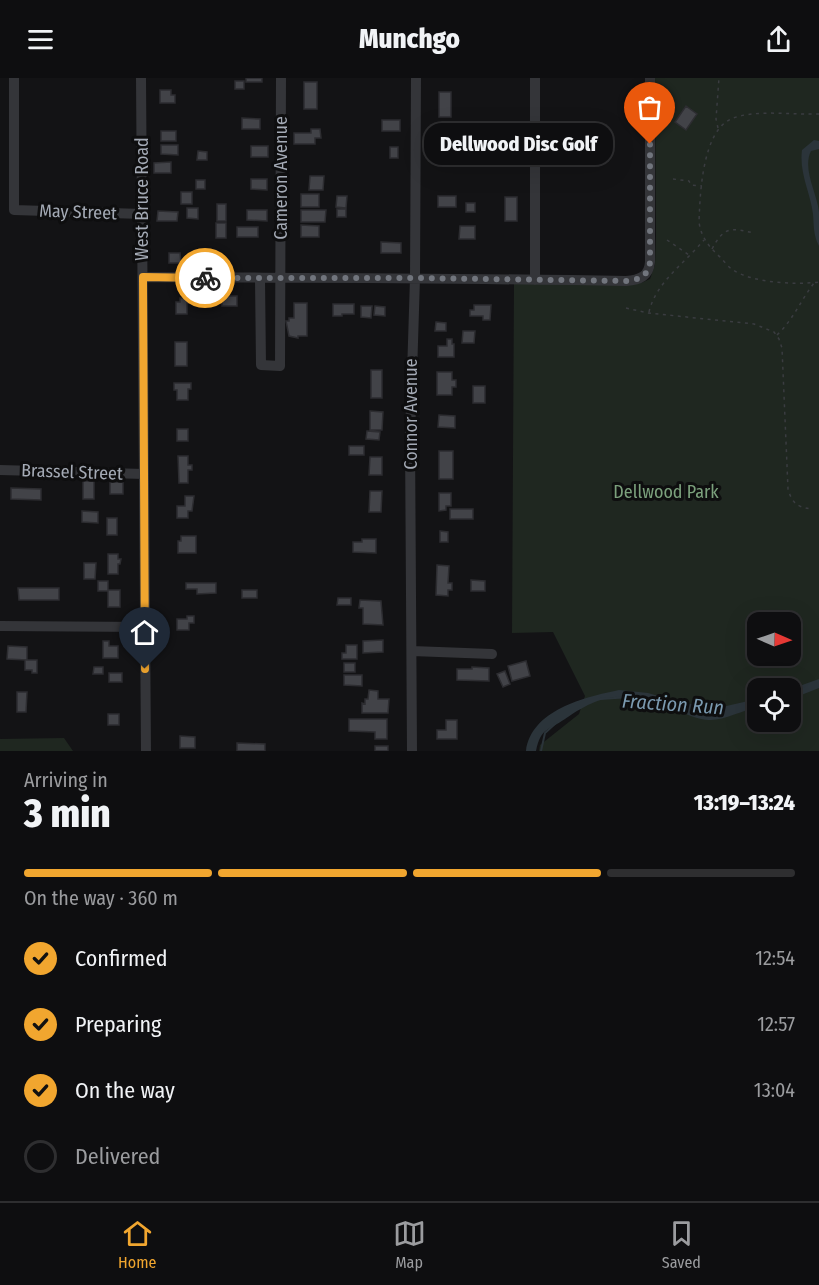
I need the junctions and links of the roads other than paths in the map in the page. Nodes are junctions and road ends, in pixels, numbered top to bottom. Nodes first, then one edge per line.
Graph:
1 (14, 78) edge
2 (141, 78) edge
3 (281, 78) edge
4 (416, 78) edge
5 (535, 78) edge
6 (650, 78) edge
7 (142, 214) junction
8 (143, 277) junction
9 (415, 278) junction
10 (260, 279) junction
11 (280, 279) junction
12 (535, 280) junction
13 (0, 470) edge
14 (144, 474) junction
15 (0, 626) edge
16 (145, 627) junction
17 (412, 651) junction
18 (492, 654) dead end
19 (146, 751) edge
20 (412, 751) edge

1 - 7 street, May Street
2 - 7 street, West Bruce Road
3 - 11 street, Cameron Avenue
4 - 9 street, Connor Avenue
5 - 12 street
6 - 12 street
7 - 8 street, West Bruce Road
8 - 10 street
8 - 14 street, West Bruce Road
9 - 11 street
9 - 12 street
9 - 17 street, Connor Avenue
10 - 11 street
10 - 11 street, Cameron Avenue
13 - 14 street, Brassel Street
14 - 16 street, West Bruce Road
15 - 16 street
16 - 19 street, West Bruce Road
17 - 18 street
17 - 20 street, Connor Avenue

